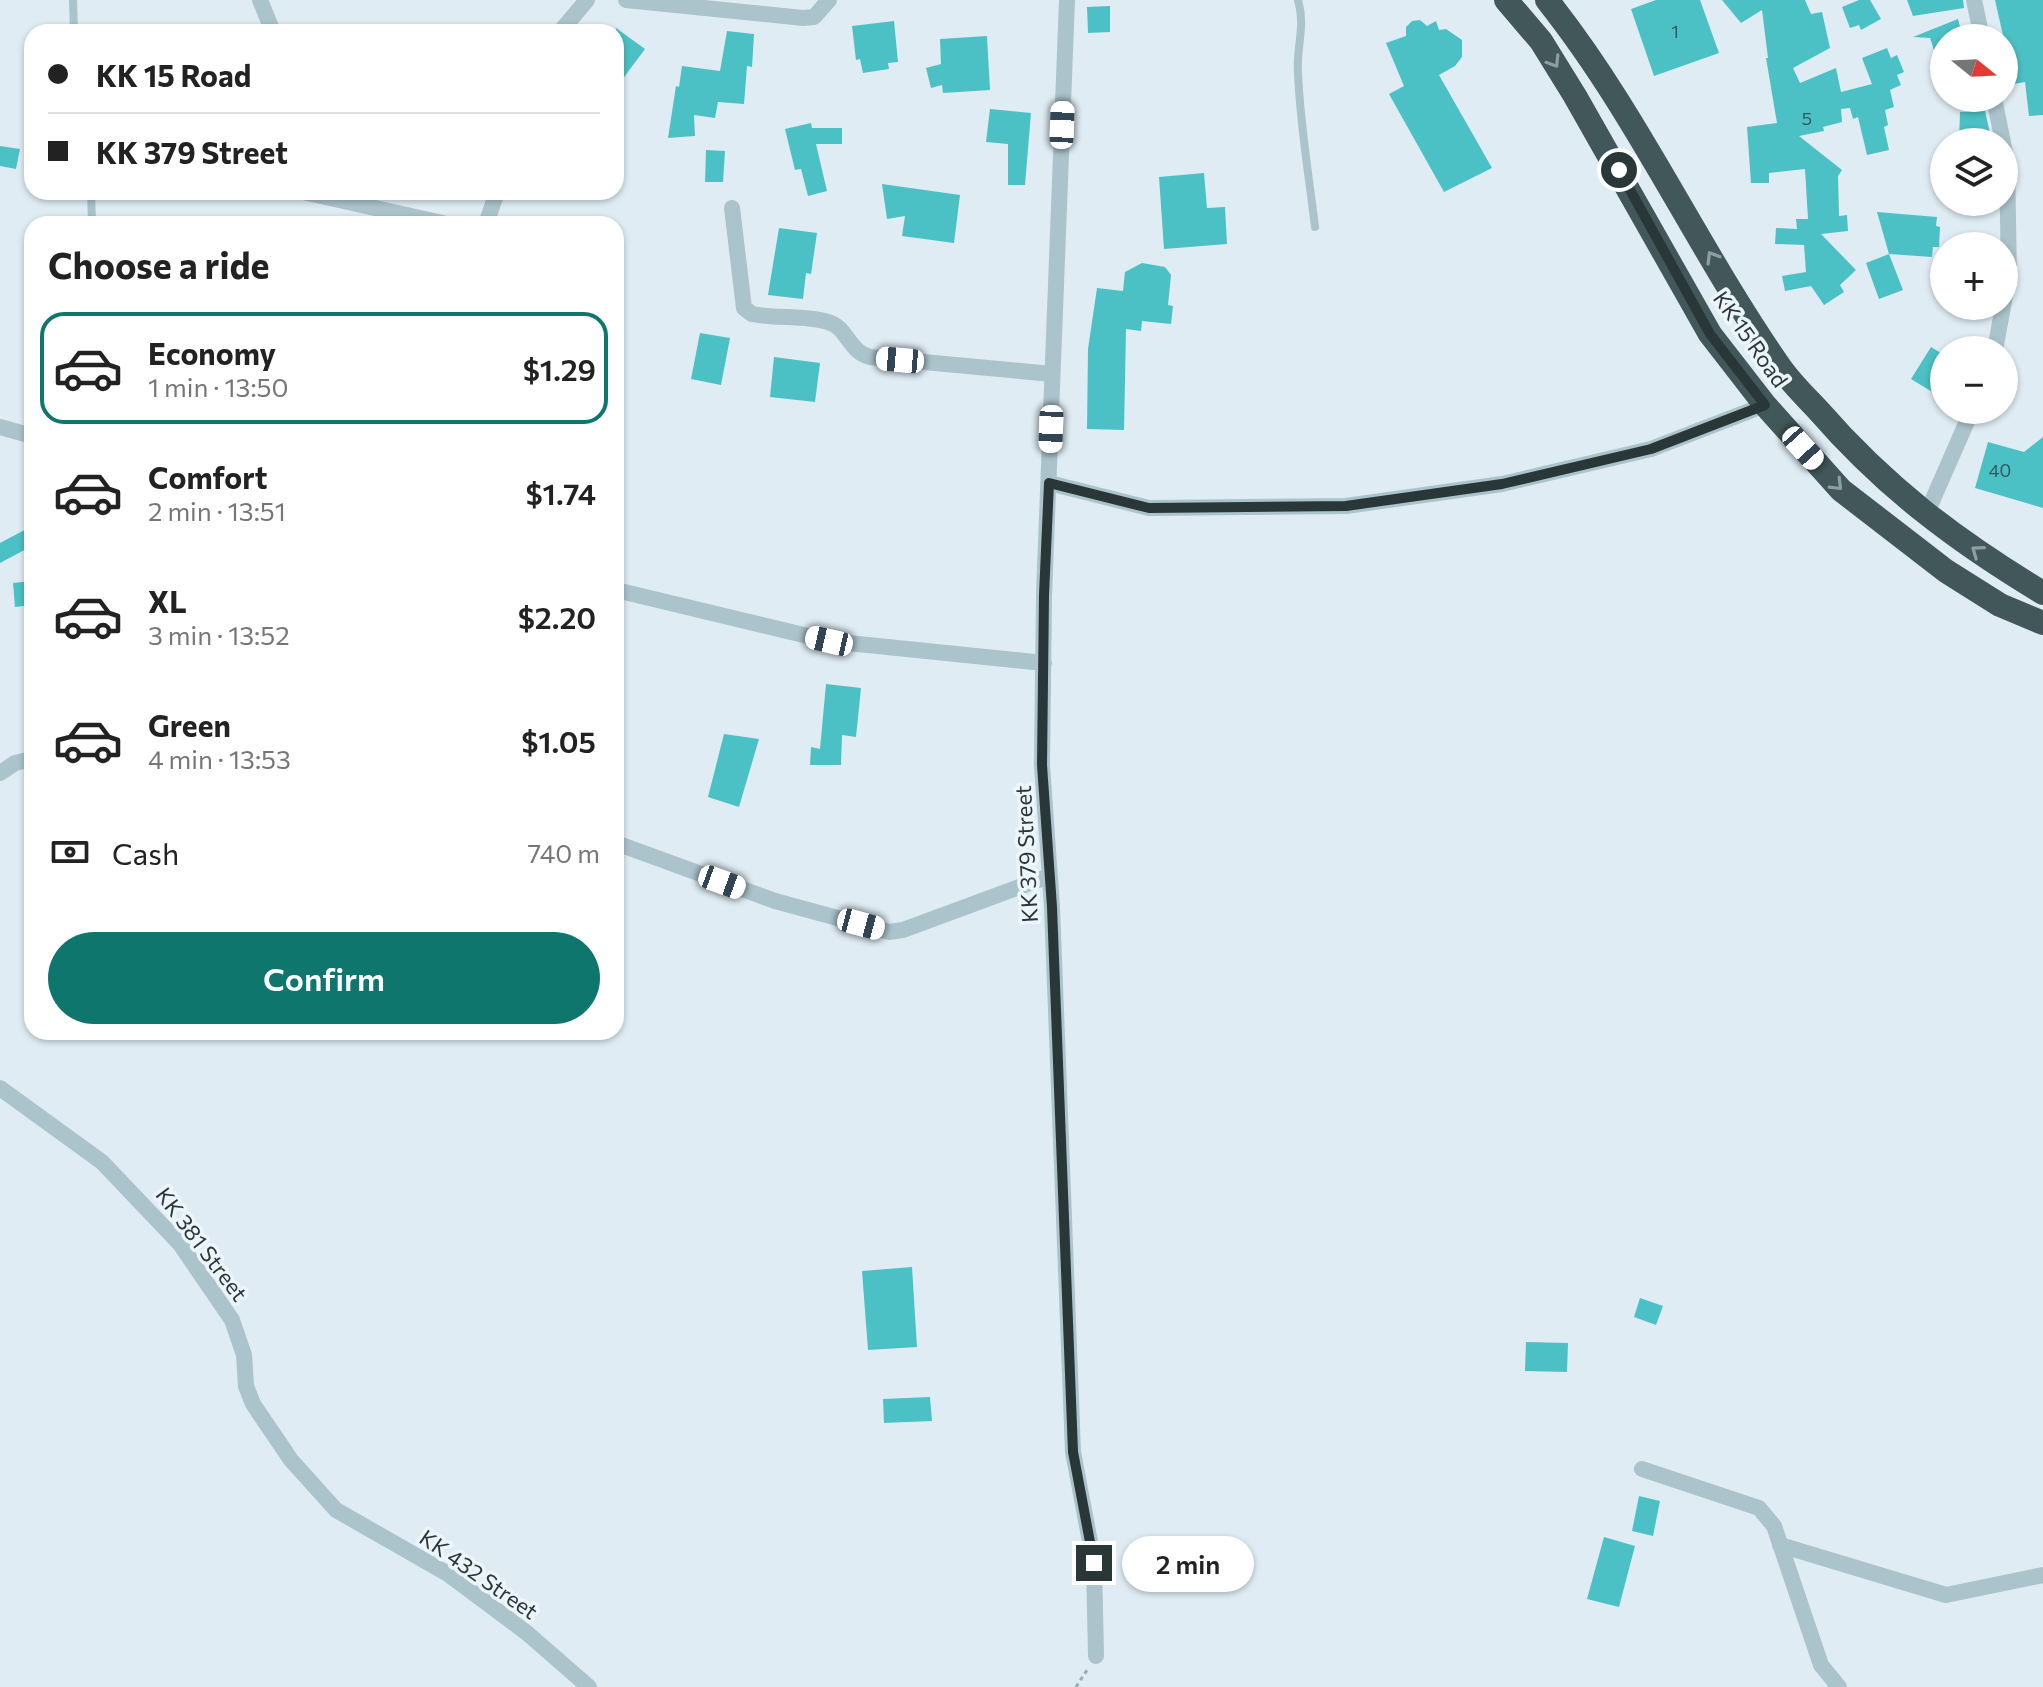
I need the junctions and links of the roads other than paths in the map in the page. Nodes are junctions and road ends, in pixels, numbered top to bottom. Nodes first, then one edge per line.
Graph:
1 (73, 0) edge
2 (260, 0) edge
3 (587, 0) edge
4 (626, 0) edge
5 (829, 0) edge
6 (1067, 0) edge
7 (1298, 0) edge
8 (1506, 0) edge
9 (1547, 0) edge
10 (1974, 0) edge
11 (74, 24) edge
12 (270, 24) edge
13 (567, 24) edge
14 (1979, 24) edge
15 (339, 200) edge
16 (732, 208) dead end
17 (411, 216) edge
18 (2008, 216) edge
19 (1315, 227) dead end
20 (1998, 336) edge
21 (1052, 374) junction
22 (1765, 405) junction
23 (1966, 424) edge
24 (0, 427) edge
25 (24, 434) edge
26 (1049, 483) junction
27 (1926, 515) junction
28 (624, 592) edge
29 (2043, 593) edge
30 (2043, 623) edge
31 (1044, 663) junction
32 (24, 761) edge
33 (0, 773) edge
34 (624, 846) edge
35 (1049, 876) junction
36 (0, 1088) edge
37 (1642, 1469) dead end
38 (336, 1510) joint
39 (1780, 1545) junction
40 (2043, 1575) edge
41 (1096, 1656) dead end
42 (589, 1687) edge
43 (1839, 1687) edge

1 - 11 lane
2 - 12 street
3 - 13 street
4 - 5 street
6 - 21 street, KK 379 Street
7 - 19 lane
8 -> 22 highway, KK 15 Road
27 -> 9 highway, KK 15 Road
10 - 14 street
15 - 17 street
16 - 21 street
18 - 20 street
21 - 26 street, KK 379 Street
22 - 26 street
22 -> 30 highway, KK 15 Road
23 - 27 street
24 - 25 street
26 - 31 street, KK 379 Street
29 -> 27 highway, KK 15 Road
28 - 31 street
31 - 35 street, KK 379 Street
32 - 33 street
34 - 35 street
35 - 41 street, KK 379 Street
36 - 38 street, KK 381 Street
37 - 39 street
38 - 42 street, KK 432 Street
39 - 40 street
39 - 43 street

